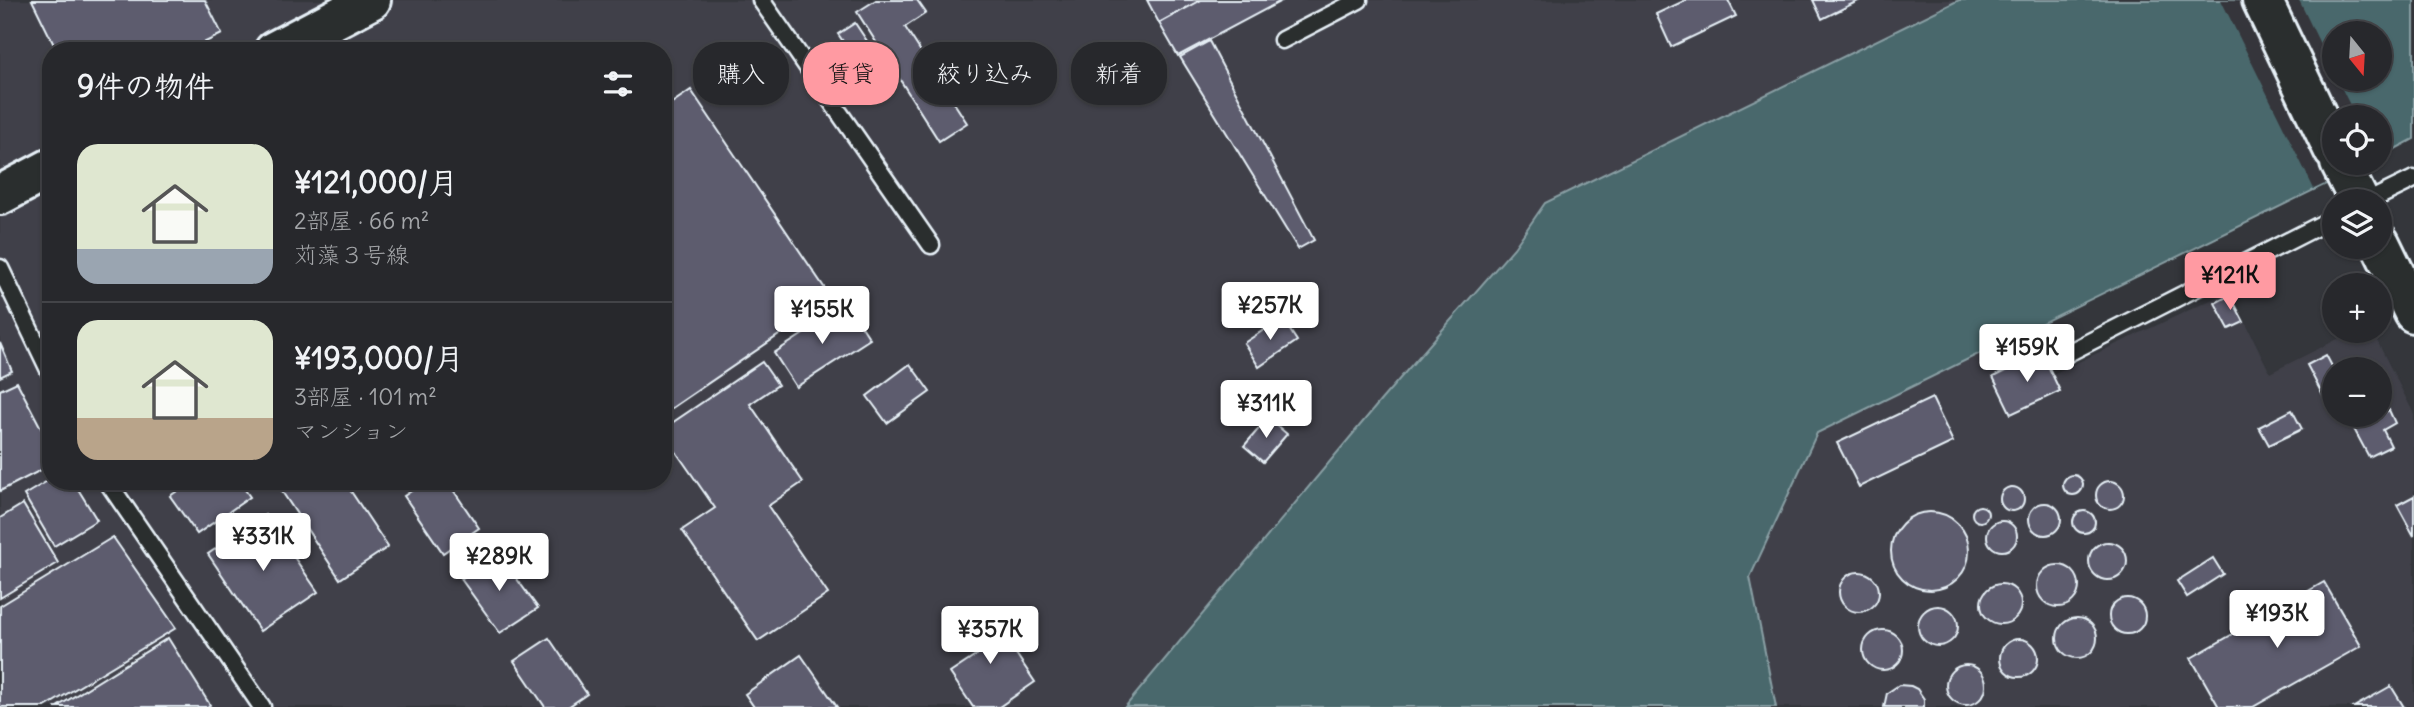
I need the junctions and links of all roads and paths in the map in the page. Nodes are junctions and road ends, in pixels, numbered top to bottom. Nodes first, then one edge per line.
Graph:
1 (371, 0) edge
2 (761, 0) edge
3 (1359, 0) edge
4 (2262, 0) edge
5 (1282, 40) dead end
6 (291, 42) edge
7 (42, 173) edge
8 (2350, 178) edge
9 (2414, 179) edge
10 (0, 195) edge
11 (2322, 225) edge
12 (931, 245) dead end
13 (2388, 259) edge
14 (0, 268) edge
15 (2414, 313) edge
16 (42, 355) edge
17 (2060, 358) dead end
18 (113, 490) edge
19 (262, 707) edge

1 - 6 street
2 - 12 lane
3 - 5 lane
4 - 8 street
7 - 10 street
8 - 9 lane
11 - 17 lane
13 - 15 street
14 - 16 lane
18 - 19 lane

